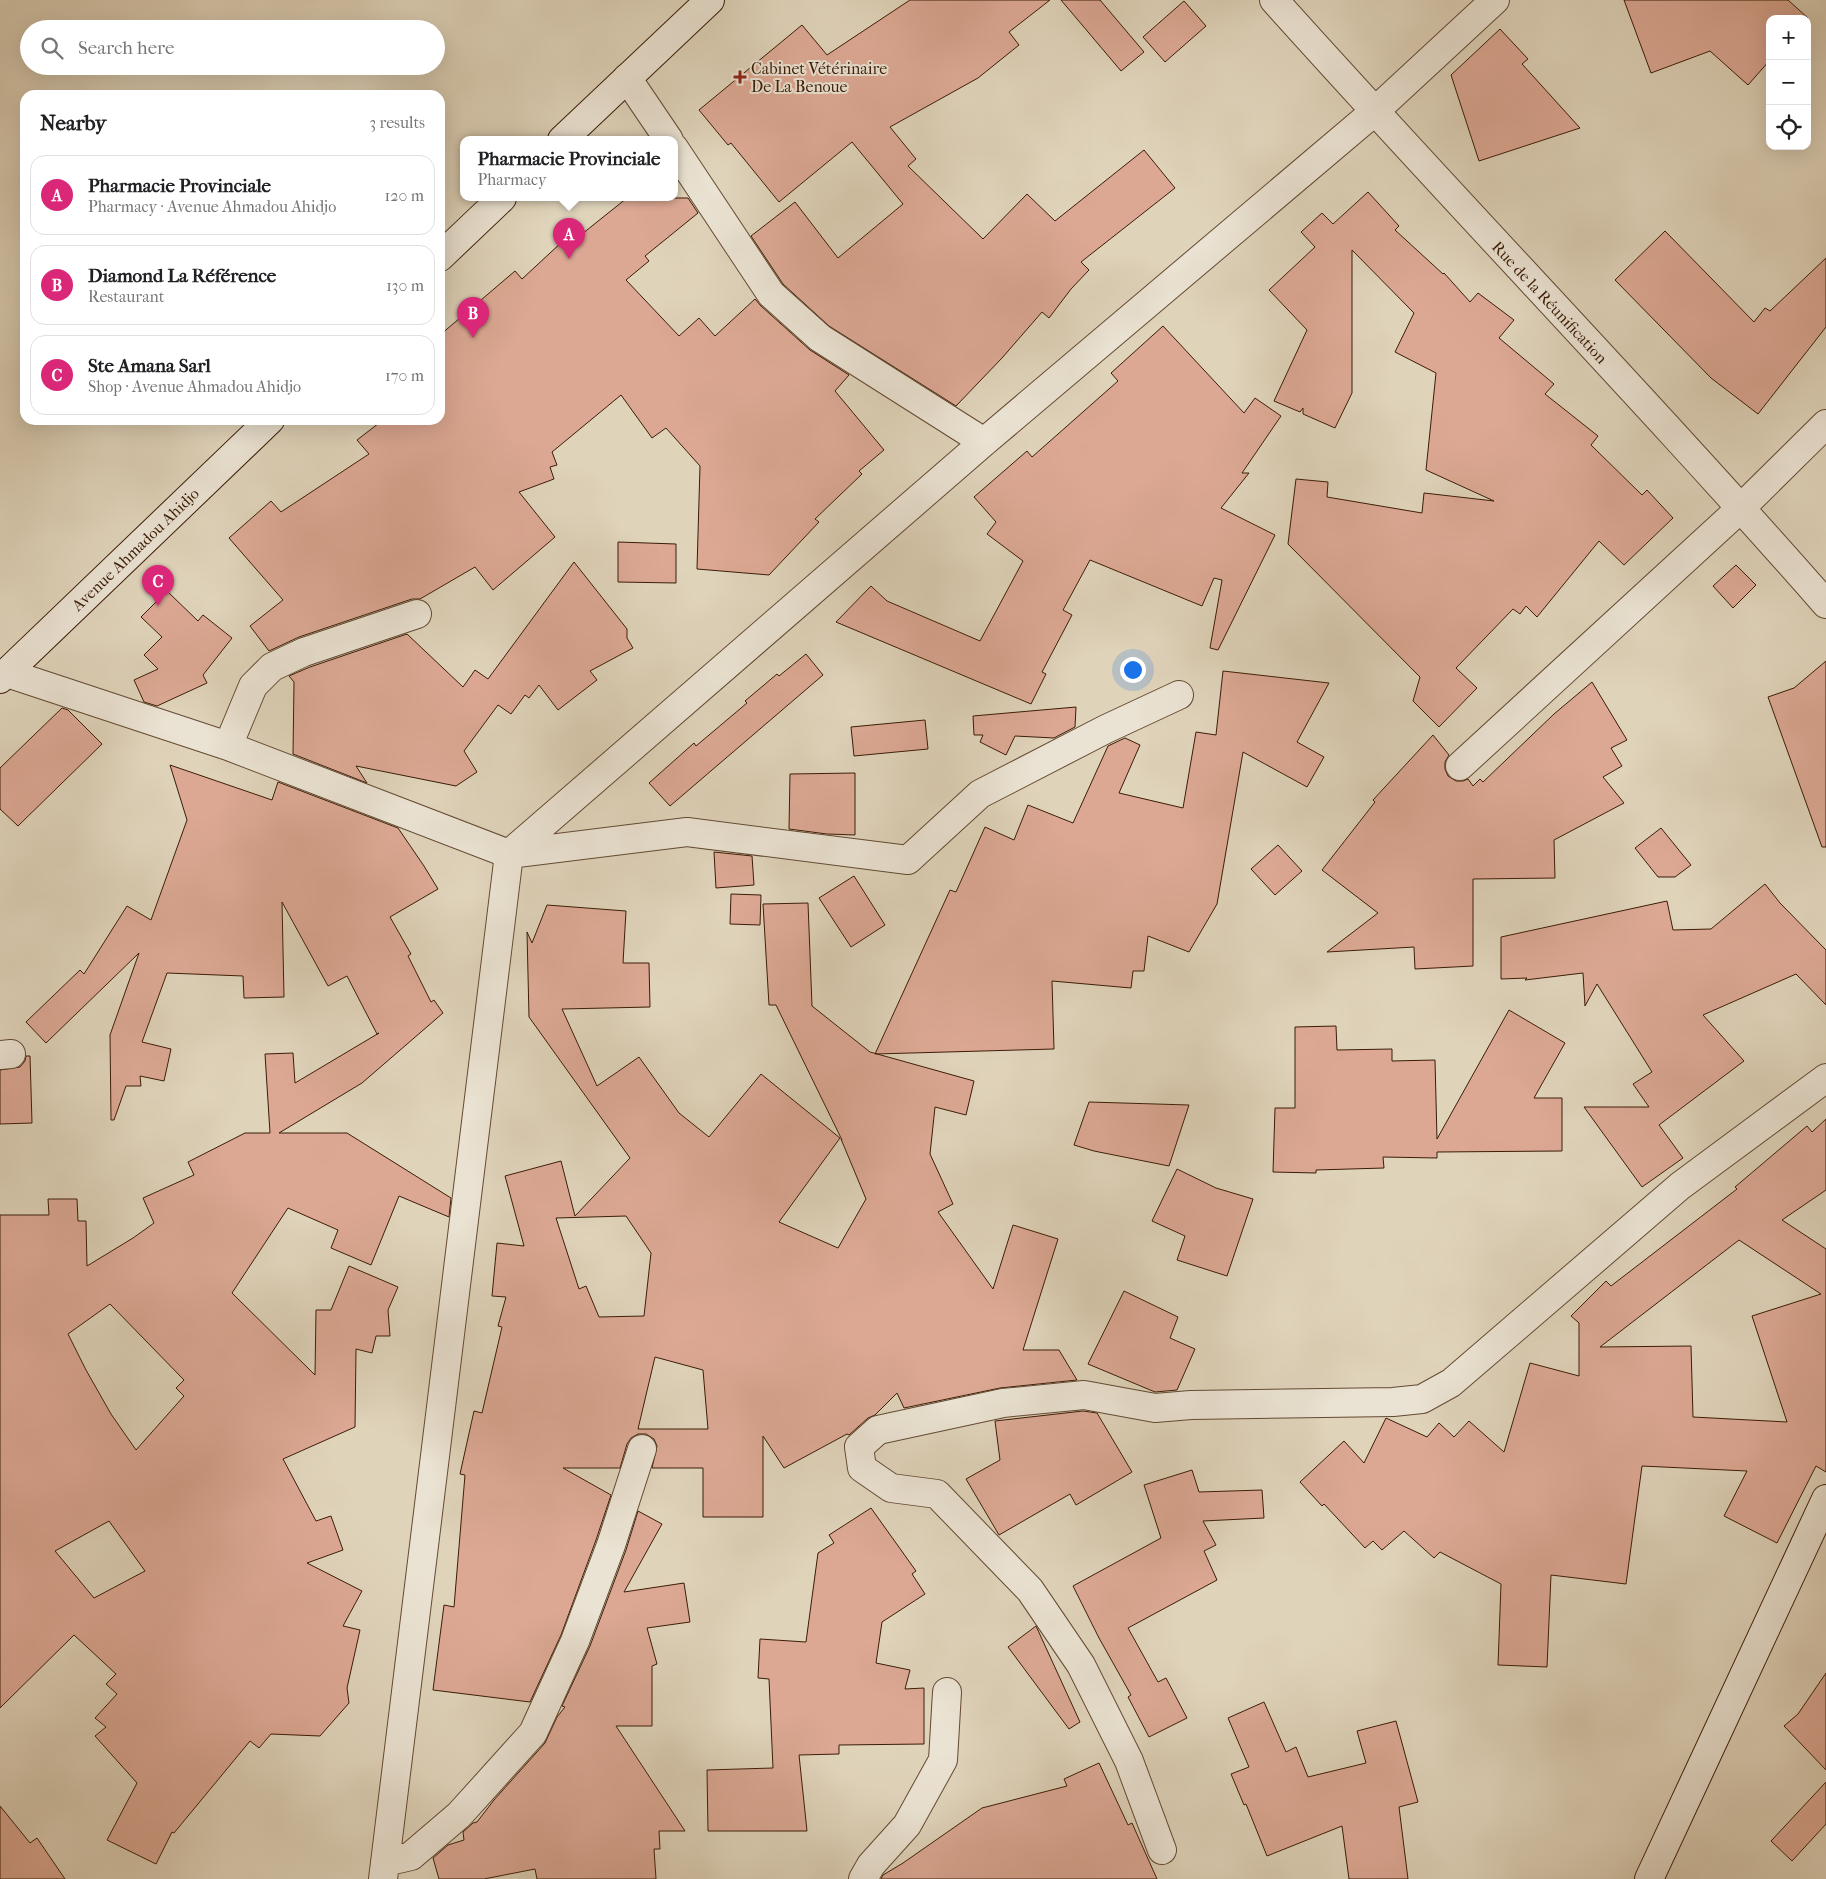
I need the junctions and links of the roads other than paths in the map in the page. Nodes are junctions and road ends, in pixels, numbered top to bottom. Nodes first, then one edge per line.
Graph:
1 (710, 0) edge
2 (1274, 0) edge
3 (1495, 0) edge
4 (627, 78) junction
5 (1374, 112) junction
6 (566, 136) edge
7 (666, 136) edge
8 (678, 154) edge
9 (499, 201) edge
10 (445, 252) edge
11 (1826, 424) edge
12 (265, 425) edge
13 (984, 442) junction
14 (1741, 508) junction
15 (1826, 604) edge
16 (417, 614) dead end
17 (3, 676) edge
18 (1179, 695) dead end
19 (228, 746) junction
20 (1460, 766) dead end
21 (509, 854) junction
22 (1826, 1078) edge
23 (642, 1449) dead end
24 (1826, 1499) edge
25 (947, 1692) dead end
26 (1162, 1850) dead end
27 (384, 1870) edge
28 (863, 1879) edge
29 (1649, 1879) edge

1 - 4 street
2 - 5 street, Rue de la Réunification
3 - 5 street
4 - 6 street
4 - 7 street
5 - 13 street
5 - 14 street, Rue de la Réunification
8 - 13 street
9 - 10 street
11 - 14 street
12 - 17 street, Avenue Ahmadou Ahidjo
13 - 21 street
14 - 15 street, Rue de la Réunification
14 - 20 street
16 - 19 street
17 - 19 street
18 - 21 street
19 - 21 street
21 - 27 street
22 - 26 street
23 - 27 street
24 - 29 street
25 - 28 street

